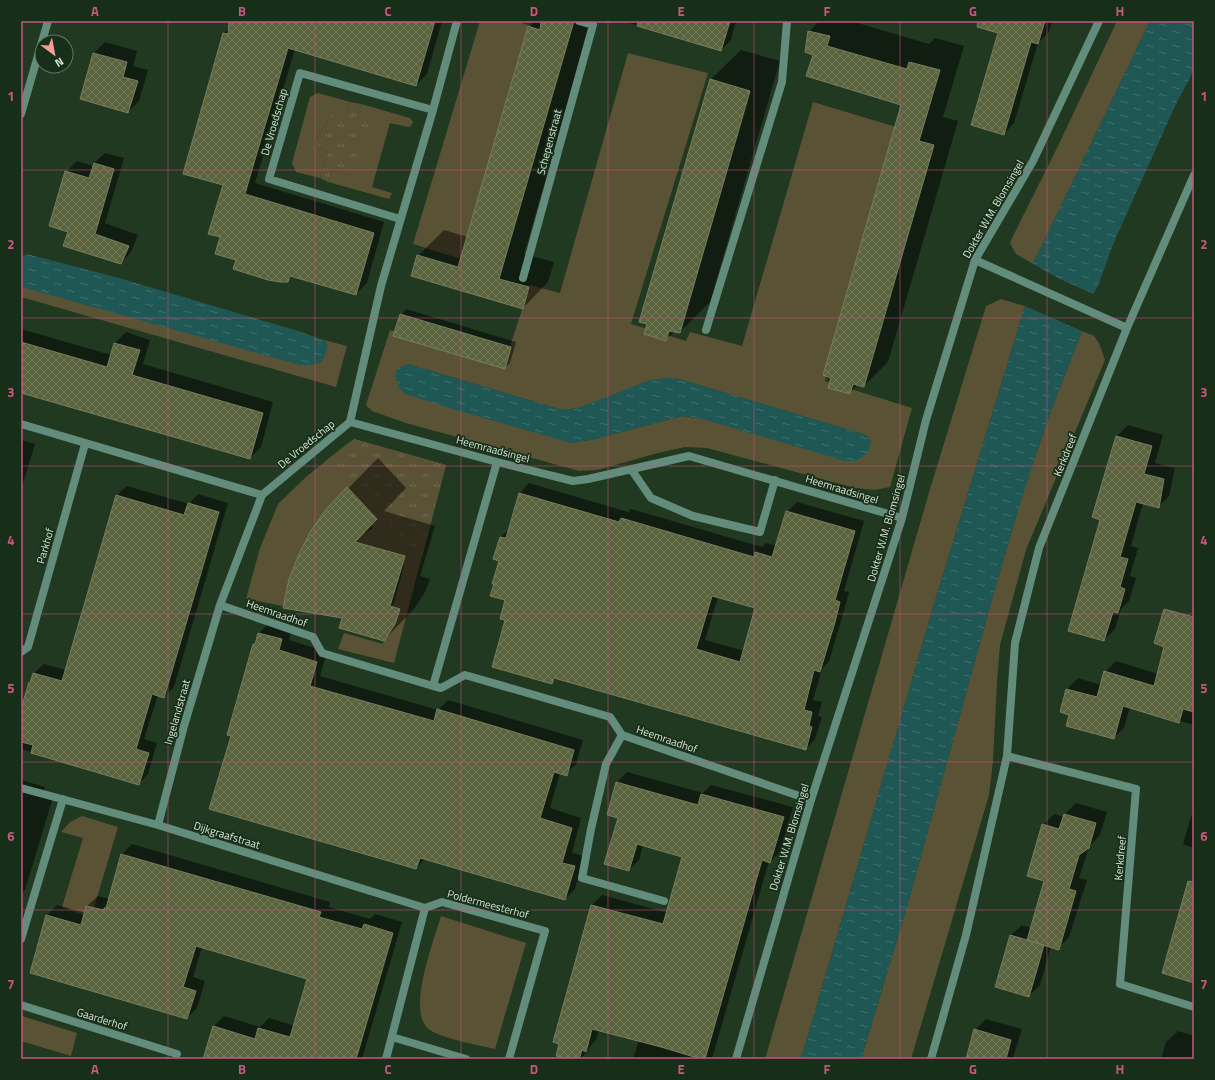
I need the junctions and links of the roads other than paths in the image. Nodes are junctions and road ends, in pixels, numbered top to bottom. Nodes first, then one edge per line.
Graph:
1 (48, 21) edge
2 (457, 21) edge
3 (580, 21) edge
4 (787, 21) edge
5 (1099, 21) edge
6 (433, 110) junction
7 (21, 114) edge
8 (1194, 175) edge
9 (400, 219) junction
10 (975, 260) junction
11 (523, 278) dead end
12 (1127, 328) junction
13 (706, 330) dead end
14 (350, 422) junction
15 (21, 424) edge
16 (85, 444) junction
17 (497, 462) junction
18 (631, 469) junction
19 (775, 480) junction
20 (262, 495) junction
21 (902, 518) junction
22 (220, 605) junction
23 (21, 652) edge
24 (433, 686) junction
25 (622, 735) junction
26 (1007, 756) junction
27 (21, 788) edge
28 (63, 799) junction
29 (811, 800) junction
30 (158, 825) junction
31 (664, 901) dead end
32 (425, 908) junction
33 (21, 940) edge
34 (21, 1005) edge
35 (1194, 1007) edge
36 (392, 1037) junction
37 (177, 1054) dead end
38 (386, 1059) edge
39 (466, 1059) edge
40 (509, 1059) edge
41 (736, 1059) edge
42 (931, 1059) edge

1 - 7 street
2 - 6 street, De Vroedschap
3 - 11 street, Schepenstraat
4 - 13 street
5 - 10 street, Dokter W.M. Blomsingel
6 - 9 street, De Vroedschap
6 - 9 street, De Vroedschap
8 - 12 street, Kerkdreef
9 - 14 street, De Vroedschap
10 - 12 street
10 - 21 street, Dokter W.M. Blomsingel
12 - 26 street, Kerkdreef
14 - 17 street, Heemraadsingel
14 - 20 street, De Vroedschap
15 - 16 street
16 - 20 street
16 - 23 street, Parkhof
17 - 18 street, Heemraadsingel
17 - 24 street
18 - 19 street, Heemraadsingel
18 - 19 street
19 - 21 street, Heemraadsingel
20 - 22 street, De Vroedschap
21 - 29 street, Dokter W.M. Blomsingel
22 - 24 street, Heemraadhof
22 - 30 street, Ingelandstraat
24 - 25 street, Heemraadhof
25 - 29 street, Heemraadhof
25 - 31 street
26 - 35 street, Kerkdreef
26 - 42 street, Kerkdreef
27 - 28 street, Dijkgraafstraat
28 - 30 street, Dijkgraafstraat
28 - 33 street
29 - 41 street, Dokter W.M. Blomsingel
30 - 32 street, Dijkgraafstraat
32 - 36 street
32 - 40 street, Poldermeesterhof
34 - 37 street, Gaarderhof
36 - 38 street
36 - 39 street

